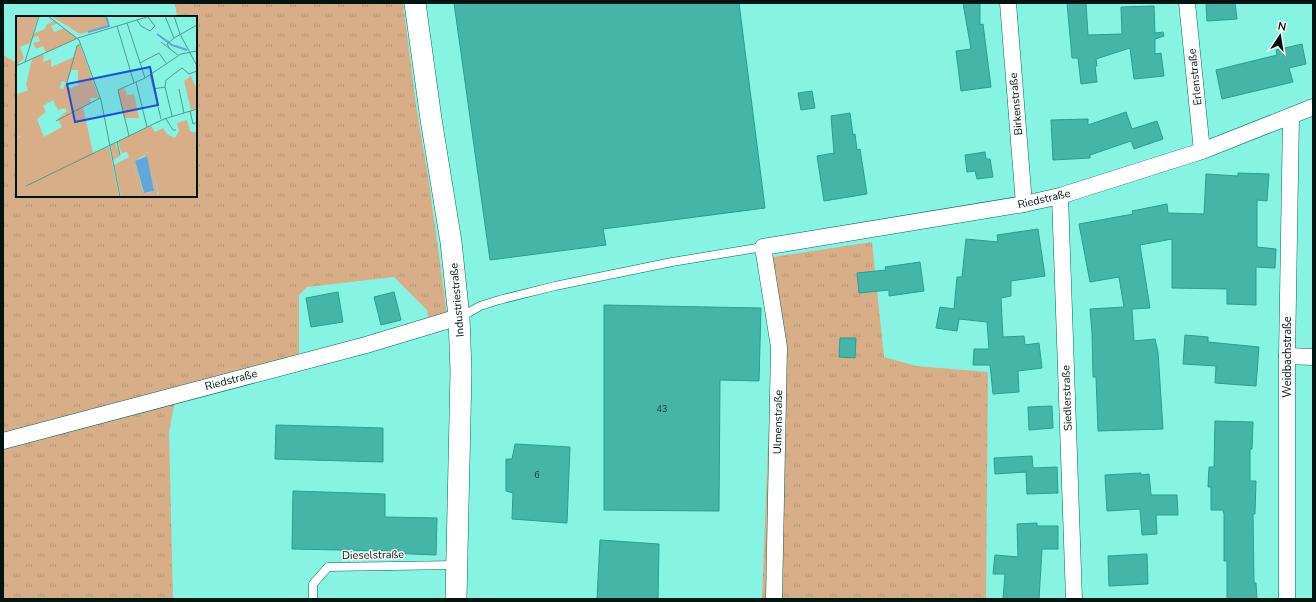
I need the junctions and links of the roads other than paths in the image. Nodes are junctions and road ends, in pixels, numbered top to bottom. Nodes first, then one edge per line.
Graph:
1 (415, 3) edge
2 (1008, 3) edge
3 (1187, 3) edge
4 (1313, 107) edge
5 (1291, 116) junction
6 (1202, 151) junction
7 (1060, 196) junction
8 (1024, 204) junction
9 (763, 247) junction
10 (459, 318) junction
11 (1287, 356) junction
12 (1313, 356) edge
13 (3, 441) edge
14 (457, 565) junction
15 (313, 599) edge
16 (456, 599) edge
17 (774, 599) edge
18 (1074, 599) edge
19 (1287, 599) edge

1 - 10 street, Industriestraße
2 - 8 street, Birkenstraße
3 - 6 street, Erlenstraße
4 - 5 street, Riedstraße
5 - 6 street, Riedstraße
5 - 11 street, Weidbachstraße
6 - 7 street, Riedstraße
7 - 8 street, Riedstraße
7 - 18 street, Siedlerstraße
8 - 9 street, Riedstraße
9 - 10 lane
9 - 17 street, Ulmenstraße
10 - 13 street, Riedstraße
10 - 14 street, Industriestraße
11 - 12 street
11 - 19 street, Weidbachstraße
14 - 15 lane, Dieselstraße
14 - 16 street, Industriestraße

